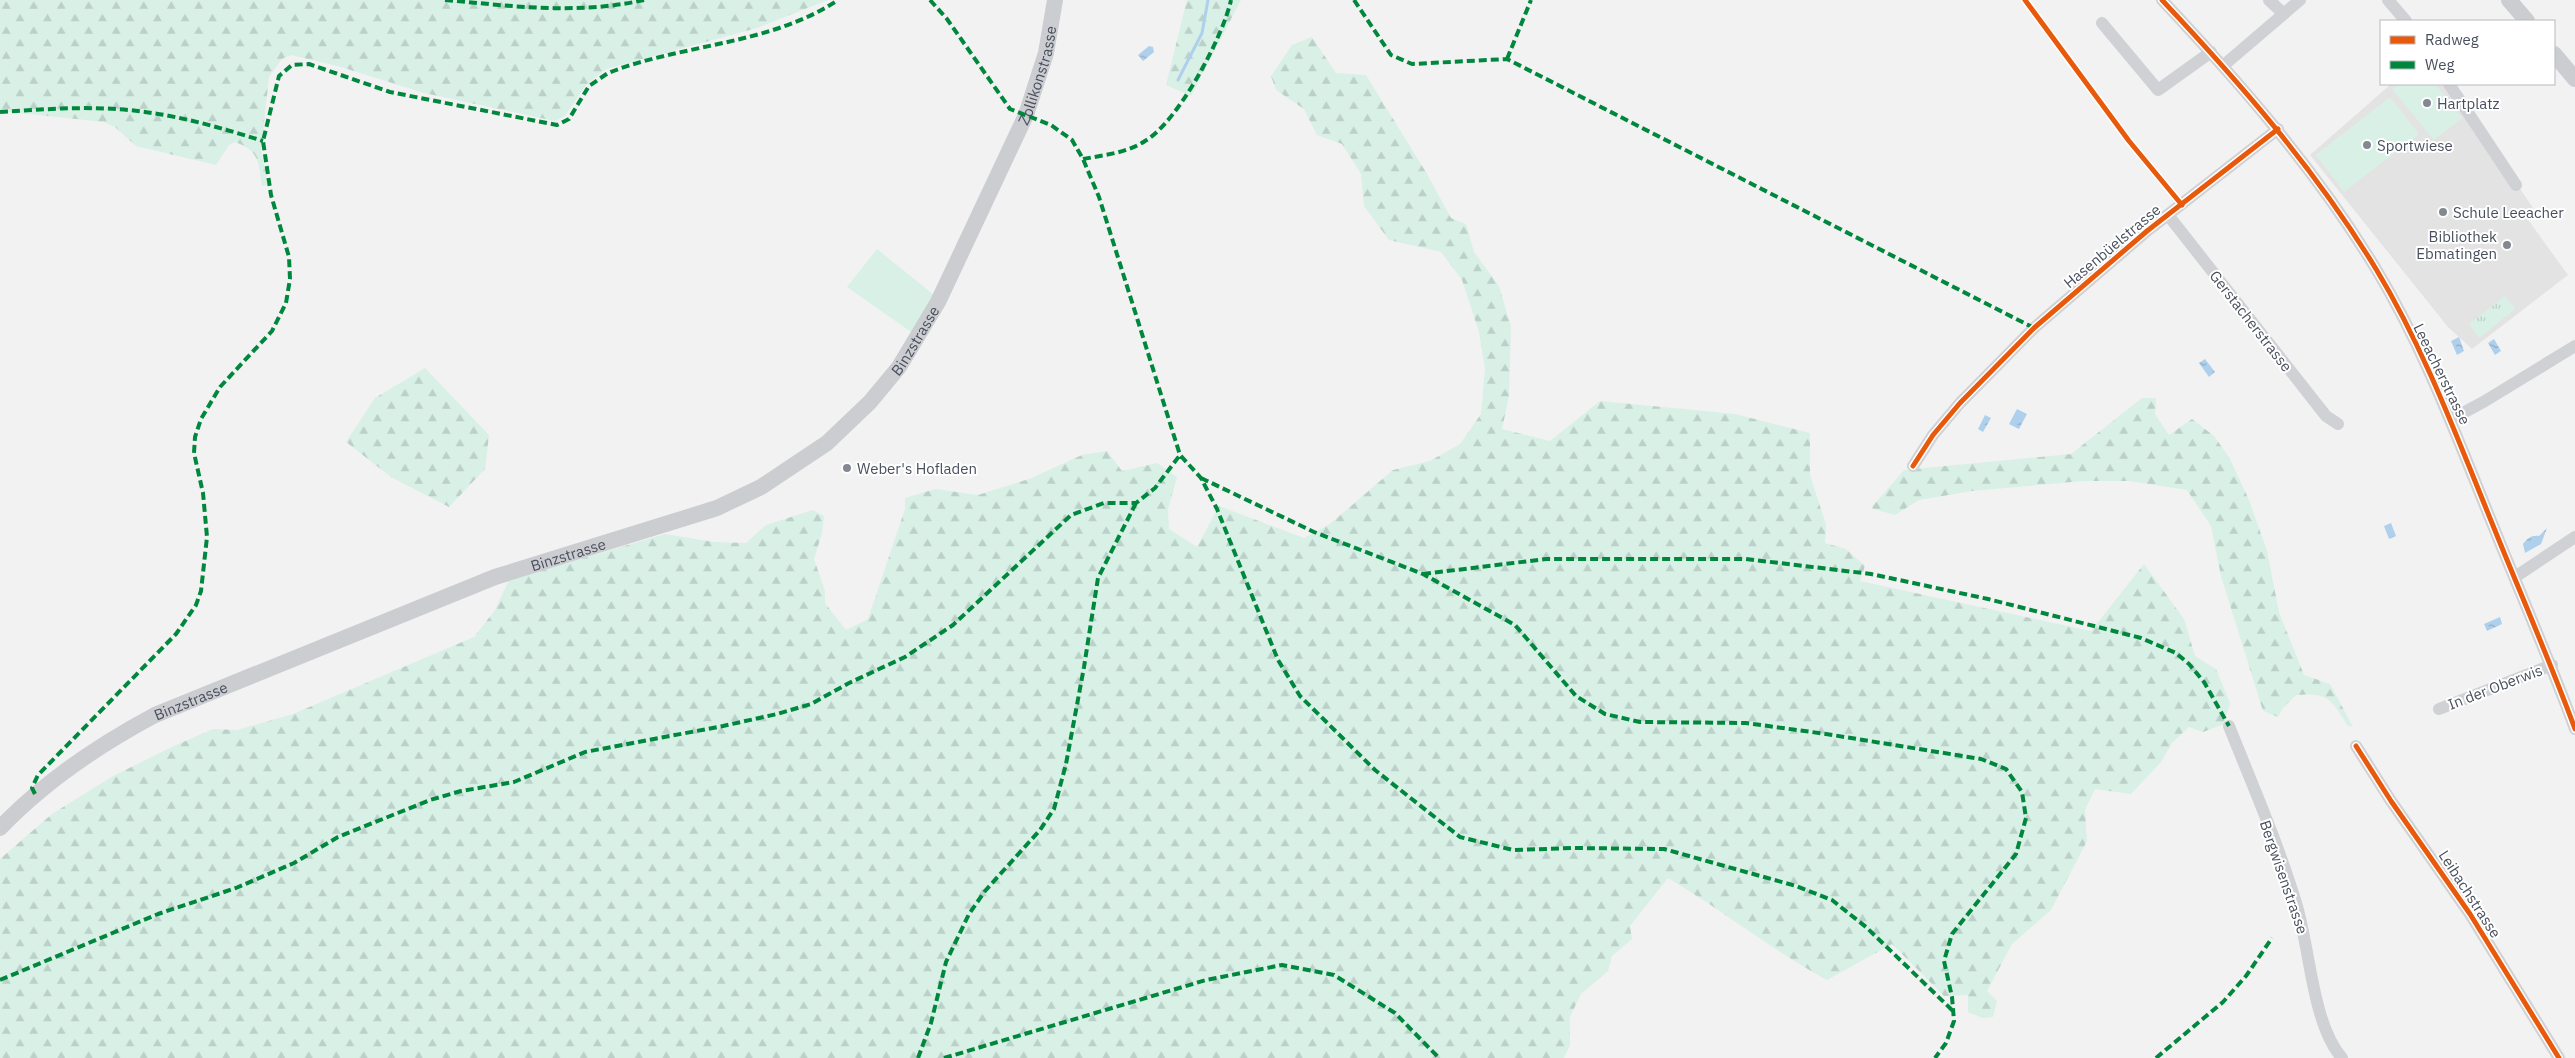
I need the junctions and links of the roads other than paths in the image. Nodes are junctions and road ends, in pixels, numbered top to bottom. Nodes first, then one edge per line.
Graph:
1 (1055, 0) edge
2 (2162, 0) edge
3 (2269, 0) edge
4 (2300, 0) edge
5 (2388, 0) edge
6 (2509, 0) edge
7 (2284, 14) junction
8 (2405, 20) edge
9 (2525, 20) edge
10 (2102, 23) dead end
11 (2211, 52) junction
12 (2555, 55) edge
13 (2224, 65) junction
14 (2575, 79) edge
15 (2450, 85) edge
16 (2278, 129) junction
17 (1010, 146) joint
18 (2516, 185) dead end
19 (2168, 215) junction
20 (2575, 346) edge
21 (2452, 419) junction
22 (2338, 424) dead end
23 (1913, 466) dead end
24 (2575, 537) edge
25 (2515, 577) junction
26 (2552, 665) junction
27 (2439, 709) dead end
28 (2229, 726) dead end
29 (2575, 729) edge
30 (2356, 746) dead end
31 (0, 828) edge
32 (2342, 1058) edge
33 (2559, 1058) edge

1 - 17 main road, Zollikonstrasse
2 - 11 street, Leeacherstrasse
3 - 7 street
4 - 7 street
5 - 8 street
6 - 9 main road
7 - 13 street
10 - 11 street
11 - 13 street, Leeacherstrasse
12 - 14 main road
13 - 16 street, Leeacherstrasse
15 - 18 street
16 - 19 street, Hasenbüelstrasse
16 - 21 street, Leeacherstrasse
17 - 31 main road, Binzstrasse
19 - 22 street, Gerstacherstrasse
19 - 23 street, Hasenbüelstrasse
20 - 21 street
21 - 25 street, Leeacherstrasse
24 - 25 street
25 - 26 street, Leeacherstrasse
26 - 27 street, In der Oberwis
26 - 29 street, Leeacherstrasse
28 - 32 street, Bergwisenstrasse
30 - 33 street, Leibachstrasse

